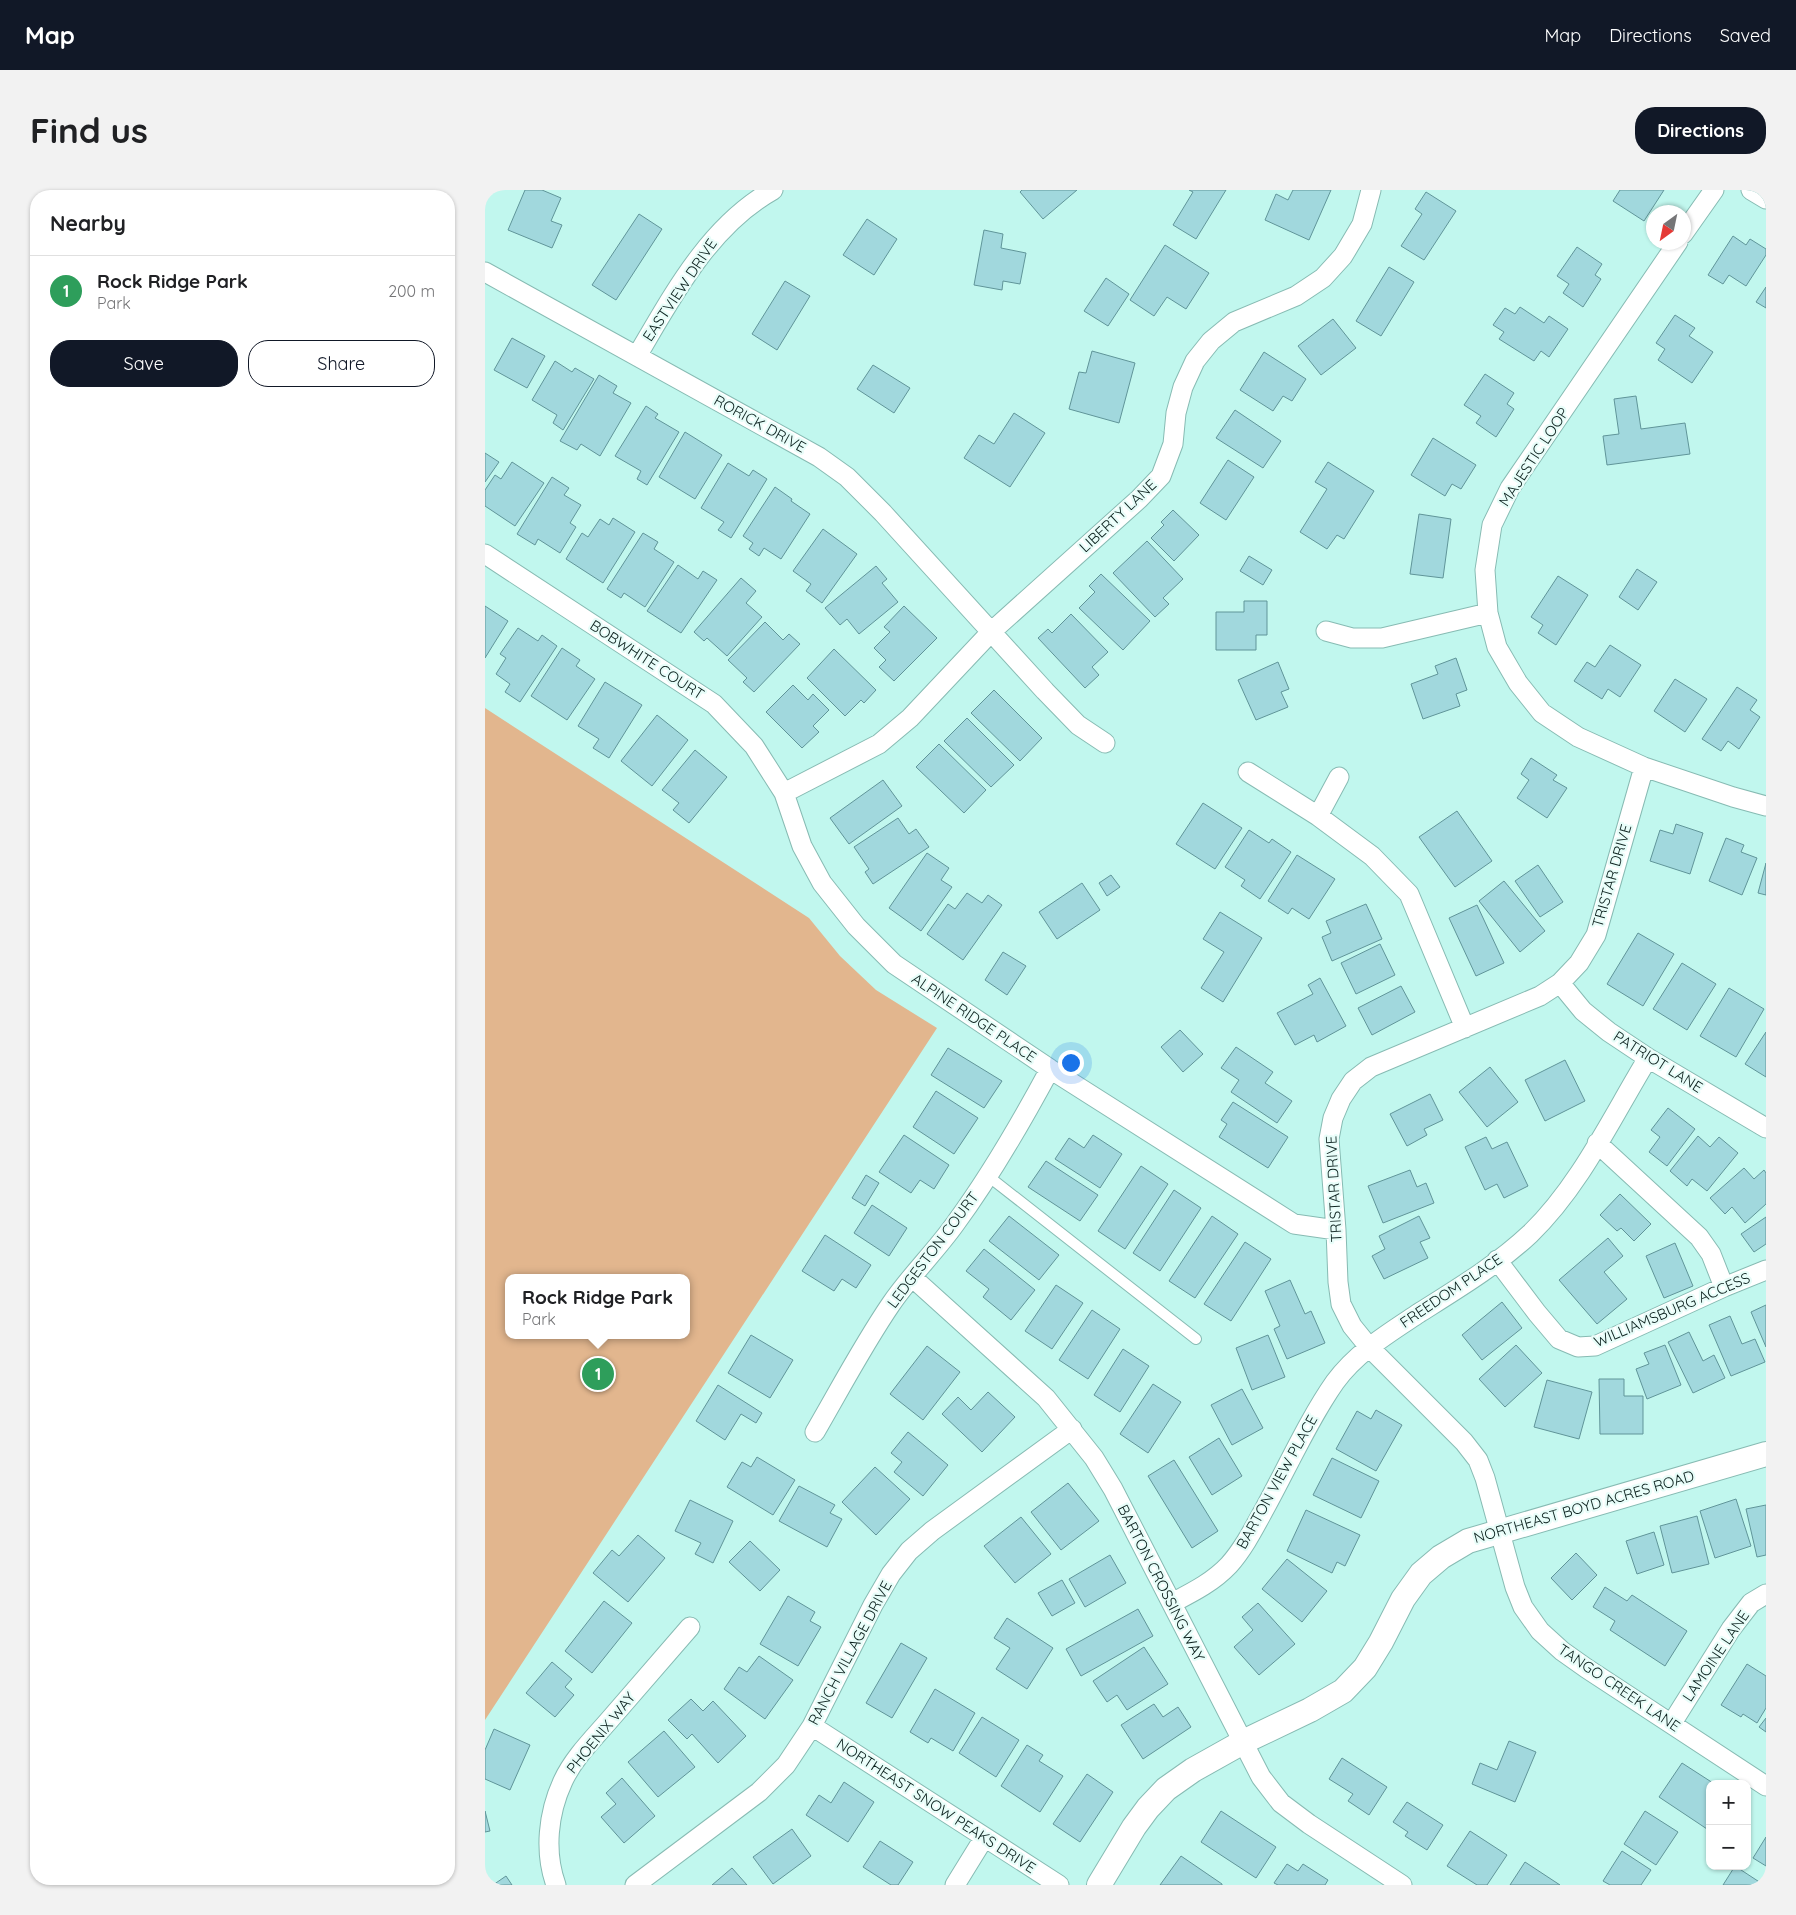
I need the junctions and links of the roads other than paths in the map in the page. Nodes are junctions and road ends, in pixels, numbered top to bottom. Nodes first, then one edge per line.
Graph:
1 (773, 190) edge
2 (1371, 190) edge
3 (1714, 190) edge
4 (1751, 190) edge
5 (1766, 200) edge
6 (1691, 223) edge
7 (1673, 250) edge
8 (485, 272) edge
9 (637, 356) junction
10 (485, 554) edge
11 (1488, 612) junction
12 (991, 632) junction
13 (1326, 632) dead end
14 (1105, 743) dead end
15 (1643, 767) junction
16 (1248, 772) dead end
17 (1339, 777) dead end
18 (784, 793) junction
19 (1766, 806) edge
20 (1318, 816) junction
21 (1560, 983) junction
22 (1465, 1028) junction
23 (1648, 1058) junction
24 (1050, 1069) junction
25 (1766, 1128) edge
26 (1597, 1143) junction
27 (989, 1176) junction
28 (1336, 1230) junction
29 (1497, 1260) junction
30 (1766, 1270) edge
31 (913, 1278) junction
32 (1724, 1287) junction
33 (1196, 1339) dead end
34 (1369, 1347) junction
35 (1072, 1429) junction
36 (815, 1432) dead end
37 (1766, 1454) edge
38 (1500, 1531) junction
39 (1766, 1594) edge
40 (1172, 1603) junction
41 (690, 1628) dead end
42 (1672, 1723) junction
43 (812, 1726) junction
44 (1243, 1742) junction
45 (1766, 1786) edge
46 (985, 1838) junction
47 (556, 1885) edge
48 (635, 1885) edge
49 (955, 1885) edge
50 (1059, 1885) edge
51 (1099, 1885) edge
52 (1403, 1885) edge

1 - 9 street, EASTVIEW DRIVE
2 - 12 street, LIBERTY LANE
3 - 6 street
4 - 5 street
7 - 11 street, MAJESTIC LOOP
8 - 9 street, RORICK DRIVE
9 - 12 street, RORICK DRIVE
10 - 18 street, BOBWHITE COURT
11 - 13 street
11 - 15 street, MAJESTIC LOOP
12 - 14 street, RORICK DRIVE
12 - 18 street, LIBERTY LANE
15 - 19 street, MAJESTIC LOOP
15 - 21 street, TRISTAR DRIVE
16 - 20 street
17 - 20 street
18 - 24 street, ALPINE RIDGE PLACE
20 - 22 street
21 - 22 street, TRISTAR DRIVE
21 - 23 street, PATRIOT LANE
22 - 28 street, TRISTAR DRIVE
23 - 25 street, PATRIOT LANE
23 - 26 street, FREEDOM PLACE
24 - 27 street, LEDGESTON COURT
24 - 28 street, ALPINE RIDGE PLACE
26 - 29 street, FREEDOM PLACE
26 - 32 street
27 - 31 street, LEDGESTON COURT
27 - 33 lane
28 - 34 street, TRISTAR DRIVE
29 - 32 street, WILLIAMSBURG ACCESS
29 - 34 street, FREEDOM PLACE
30 - 32 street, WILLIAMSBURG ACCESS
31 - 35 street, BARTON CROSSING WAY
31 - 36 street, LEDGESTON COURT
34 - 38 street, TRISTAR DRIVE
34 - 40 street, BARTON VIEW PLACE
35 - 40 street, BARTON CROSSING WAY
35 - 43 street, RANCH VILLAGE DRIVE
37 - 38 street, NORTHEAST BOYD ACRES ROAD
38 - 42 street, TANGO CREEK LANE
38 - 44 street, NORTHEAST BOYD ACRES ROAD
39 - 42 street, LAMOINE LANE
40 - 44 street, BARTON CROSSING WAY
41 - 47 street, PHOENIX WAY
42 - 45 street, TANGO CREEK LANE
43 - 46 street, NORTHEAST SNOW PEAKS DRIVE
43 - 48 street, RANCH VILLAGE DRIVE
44 - 51 street, NORTHEAST BOYD ACRES ROAD
44 - 52 street, BARTON CROSSING WAY
46 - 49 street
46 - 50 street, NORTHEAST SNOW PEAKS DRIVE

